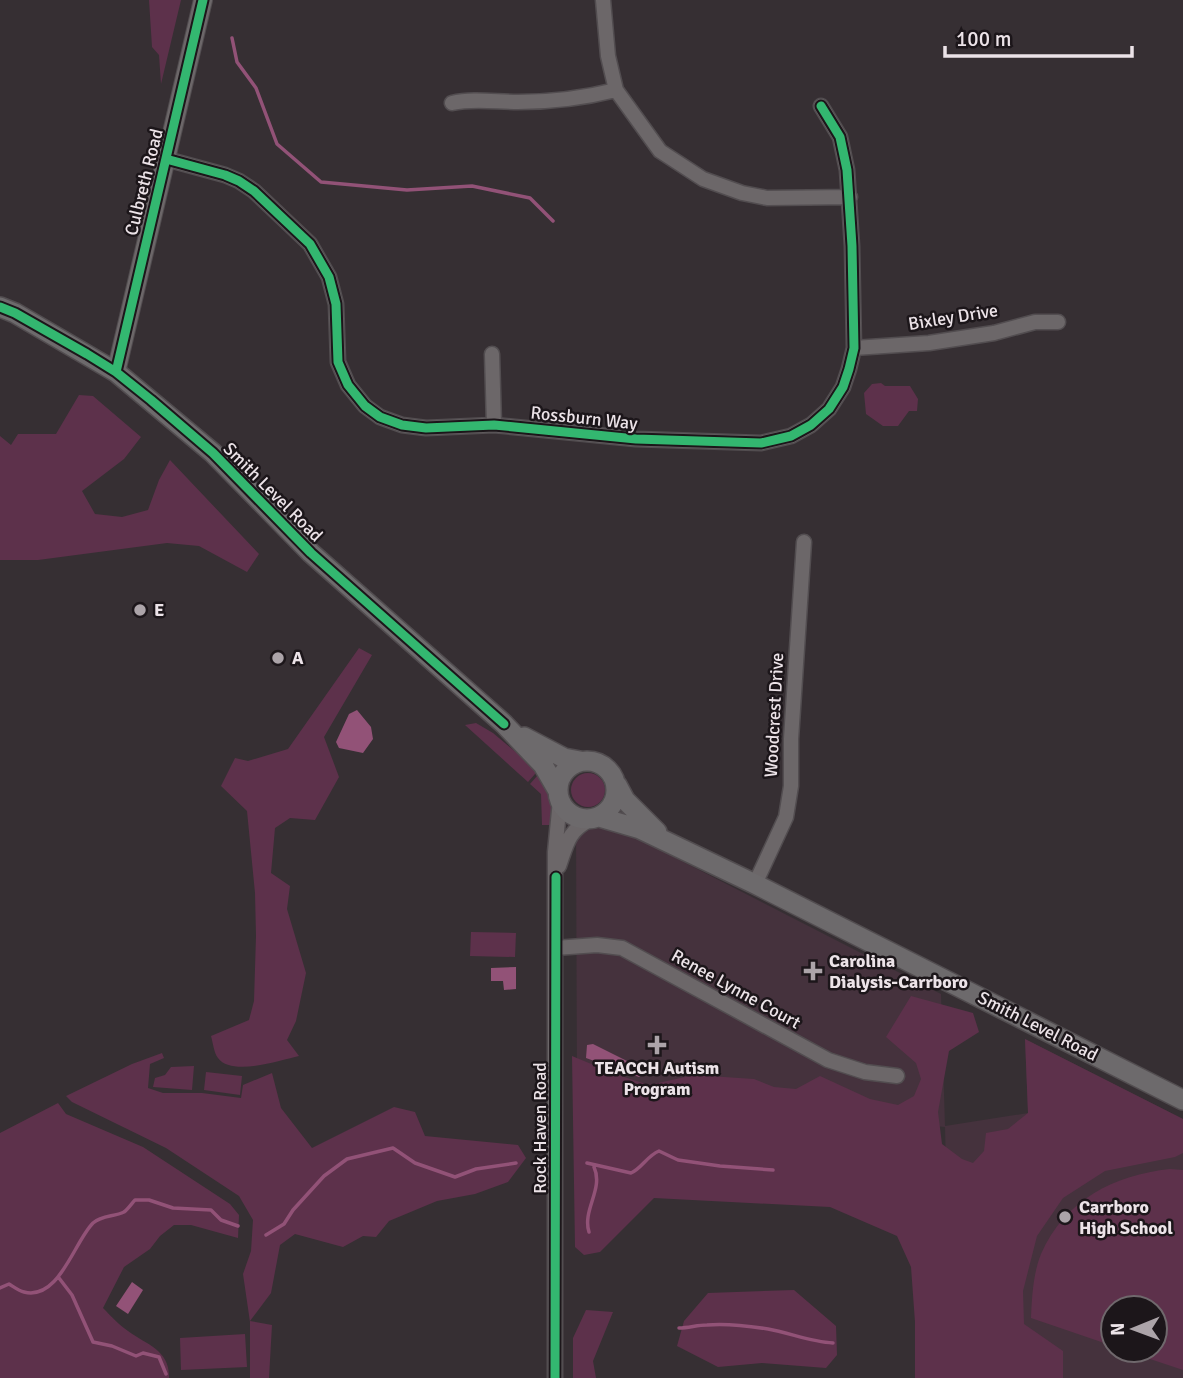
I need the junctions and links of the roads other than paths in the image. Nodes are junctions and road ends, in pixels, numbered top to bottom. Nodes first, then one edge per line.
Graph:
1 (203, 0) edge
2 (603, 0) edge
3 (617, 90) junction
4 (452, 103) dead end
5 (821, 106) dead end
6 (166, 159) junction
7 (850, 197) junction
8 (0, 307) edge
9 (1058, 322) dead end
10 (854, 348) junction
11 (492, 354) dead end
12 (116, 372) junction
13 (494, 425) junction
14 (804, 542) dead end
15 (504, 724) junction
16 (580, 761) junction
17 (617, 786) junction
18 (559, 795) junction
19 (595, 818) junction
20 (667, 843) junction
21 (556, 877) junction
22 (755, 884) junction
23 (555, 948) junction
24 (897, 1076) dead end
25 (1183, 1100) edge
26 (555, 1378) edge

1 - 6 street, Culbreth Road
2 - 3 street
3 - 4 street
3 - 7 street
5 - 7 street, Rossburn Way
6 - 12 street, Culbreth Road
6 - 13 street, Rossburn Way
7 - 10 street, Rossburn Way
8 - 12 main road, Smith Level Road
9 - 10 street, Bixley Drive
10 - 13 street, Rossburn Way
11 - 13 street
12 - 15 main road, Smith Level Road
14 - 22 street, Woodcrest Drive
15 - 16 main road, Smith Level Road
15 - 18 main road, Smith Level Road
16 - 17 main road
16 - 18 main road
17 - 19 main road
17 - 20 main road, Smith Level Road
18 - 19 main road
18 - 21 street, Rock Haven Road
19 - 20 main road, Smith Level Road
19 - 21 street, Rock Haven Road
20 - 22 main road, Smith Level Road
21 - 23 street, Rock Haven Road
22 - 25 main road, Smith Level Road
23 - 24 street, Renee Lynne Court
23 - 26 street, Rock Haven Road

